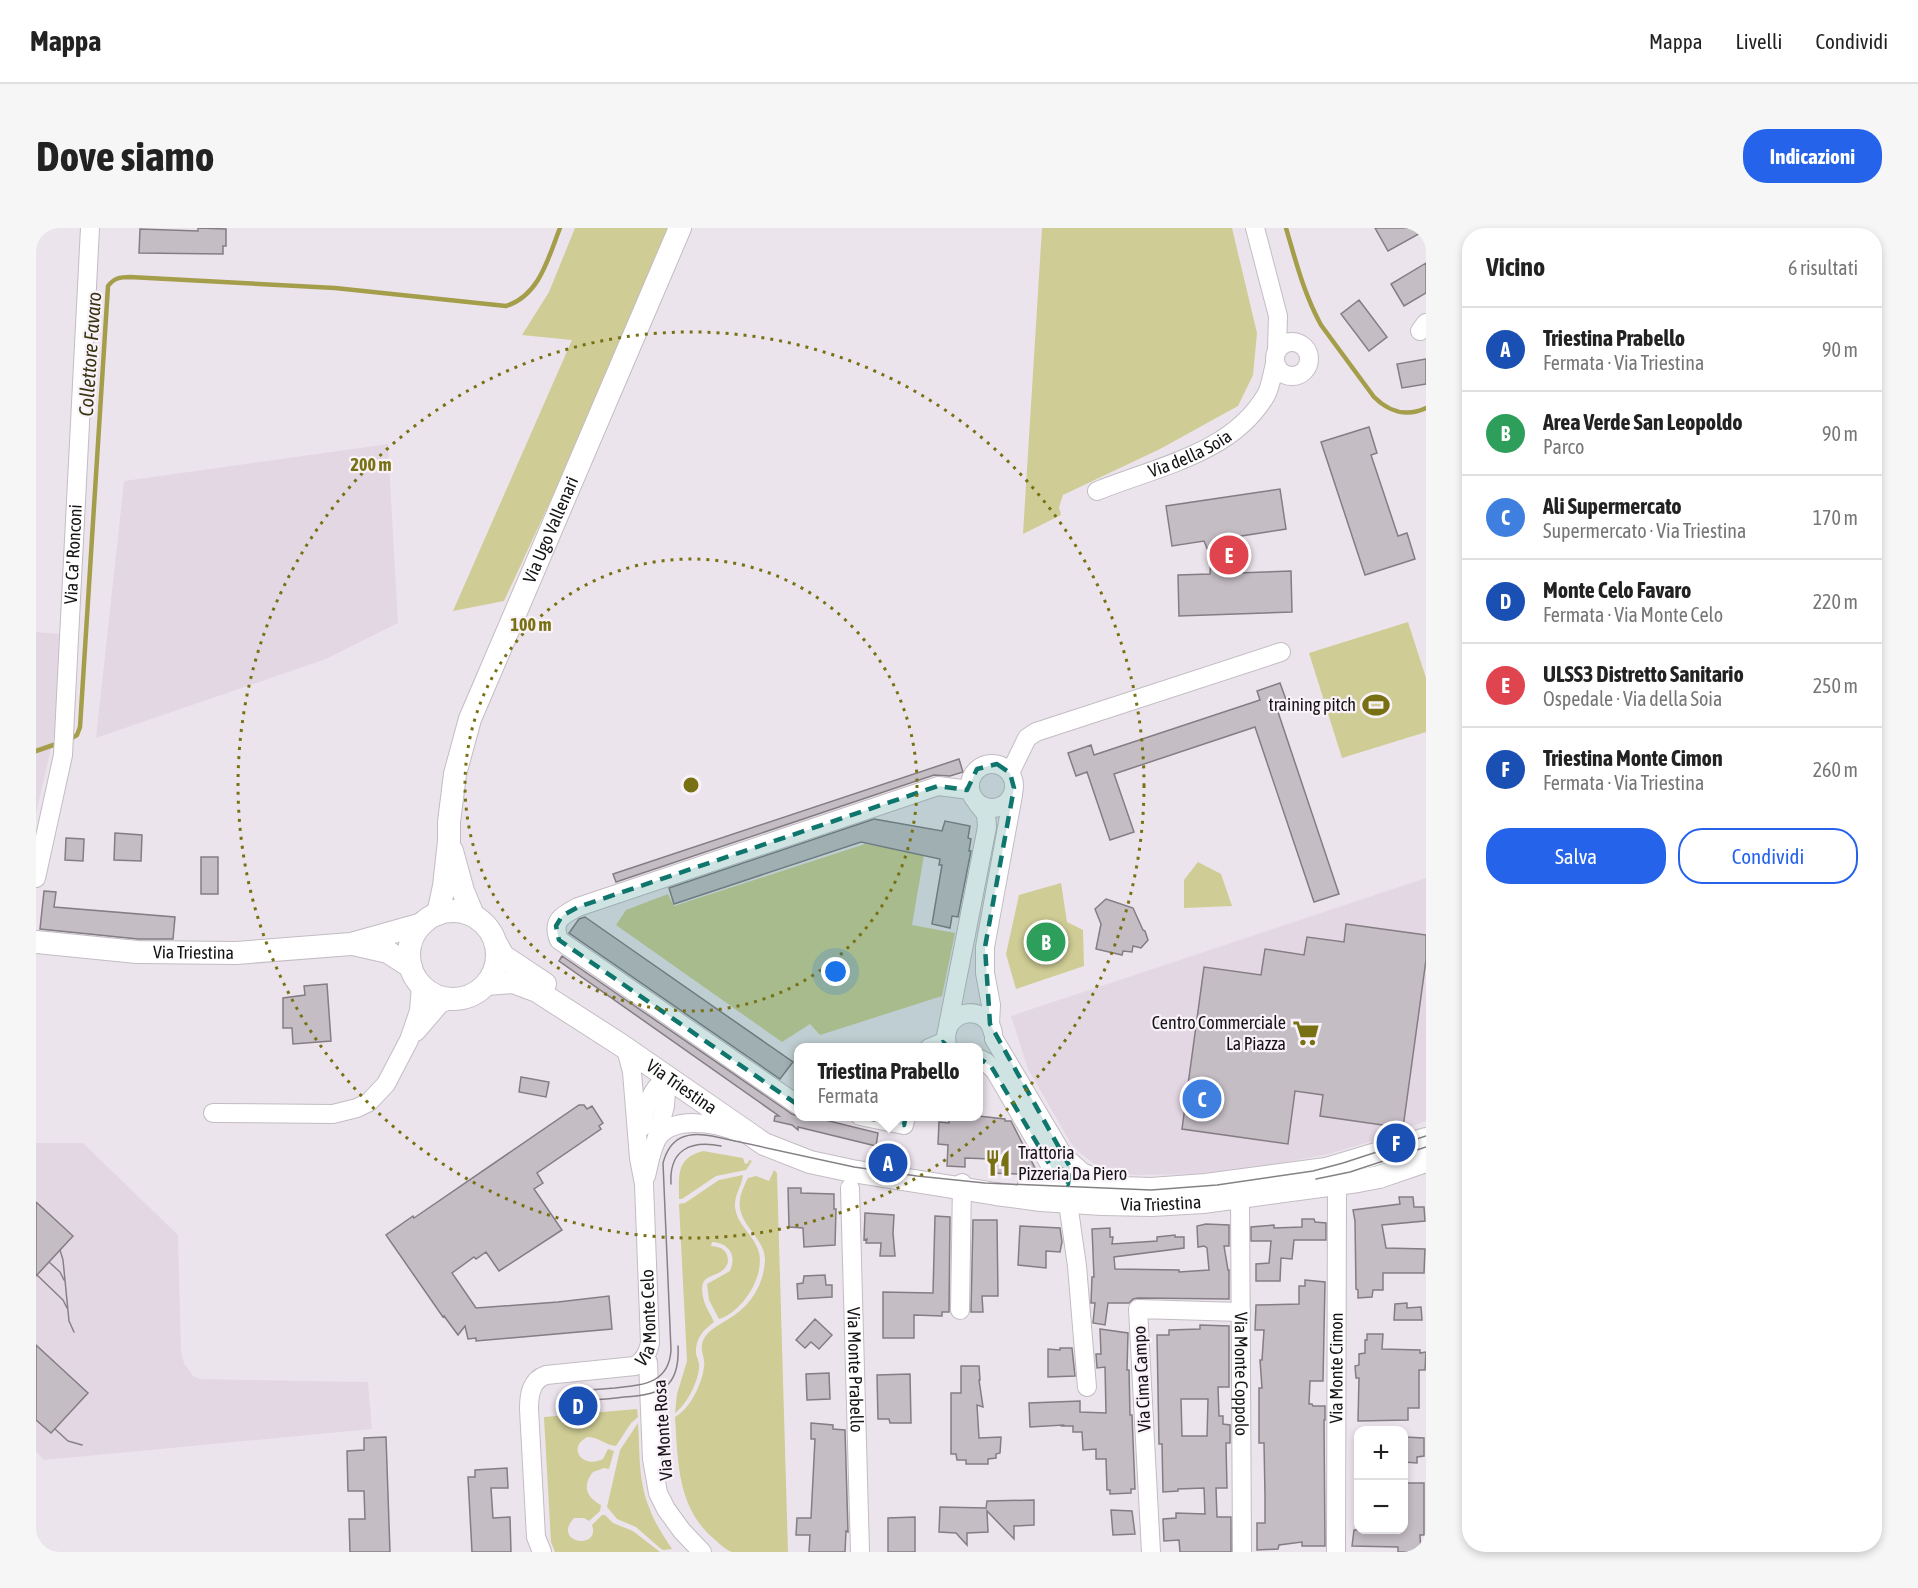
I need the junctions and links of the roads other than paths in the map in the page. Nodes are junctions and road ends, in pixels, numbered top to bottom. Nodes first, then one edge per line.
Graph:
1 (90, 228) edge
2 (681, 228) edge
3 (1255, 228) edge
4 (1278, 315) junction
5 (1301, 344) junction
6 (1276, 357) junction
7 (1290, 377) junction
8 (1268, 392) junction
9 (1097, 491) dead end
10 (1281, 652) dead end
11 (1010, 772) junction
12 (1013, 795) junction
13 (973, 796) junction
14 (449, 841) junction
15 (36, 878) edge
16 (473, 915) junction
17 (430, 919) junction
18 (36, 942) edge
19 (351, 944) junction
20 (497, 945) junction
21 (416, 976) junction
22 (487, 984) junction
23 (452, 999) junction
24 (992, 1032) junction
25 (409, 1040) junction
26 (943, 1040) edge
27 (620, 1045) junction
28 (983, 1056) edge
29 (983, 1061) edge
30 (667, 1077) junction
31 (794, 1102) edge
32 (213, 1113) dead end
33 (884, 1121) edge
34 (905, 1121) edge
35 (1426, 1139) edge
36 (764, 1144) junction
37 (647, 1148) junction
38 (1063, 1155) junction
39 (1426, 1161) edge
40 (1337, 1184) junction
41 (961, 1186) junction
42 (1060, 1187) junction
43 (850, 1188) dead end
44 (1118, 1188) junction
45 (1240, 1197) junction
46 (960, 1310) dead end
47 (1241, 1312) junction
48 (647, 1353) junction
49 (1087, 1387) dead end
50 (537, 1547) edge
51 (702, 1552) edge
52 (860, 1552) edge
53 (1150, 1552) edge
54 (1242, 1552) edge
55 (1336, 1552) edge

1 - 15 street, Via Ca' Ronconi
2 - 14 street, Via Ugo Vallenari
3 - 4 street, Via della Soia
4 - 5 street, Via della Soia
4 - 6 street, Via della Soia
5 - 6 street
5 - 7 street, Via della Soia
6 - 7 street
6 - 8 street, Via della Soia
7 - 8 street, Via della Soia
8 - 9 street, Via della Soia
10 - 11 street
11 - 12 street
11 - 13 street
12 - 13 street
12 - 24 street
13 - 26 street
13 - 31 street
14 - 16 street, Via Ugo Vallenari
14 - 17 street, Via Ugo Vallenari
16 - 17 street
16 - 20 street
17 - 19 street, Via Triestina
17 - 21 street
18 - 19 street, Via Triestina
19 - 21 street, Via Triestina
20 - 22 street
20 - 27 street, Via Triestina
21 - 23 street
21 - 25 street
22 - 23 street
22 - 27 street
23 - 25 street
24 - 26 street
24 - 28 street
24 - 38 street
25 - 32 street
27 - 30 street, Via Triestina
27 - 37 street, Via Monte Celo
29 - 42 street
30 - 36 street, Via Triestina
30 - 37 street, Via Monte Celo
33 - 34 street
35 - 44 street, Via Triestina
36 - 37 street
36 - 41 street, Via Triestina
37 - 48 street, Via Monte Celo
38 - 42 street
38 - 44 street
39 - 40 street, Via Triestina
40 - 45 street, Via Triestina
40 - 55 street, Via Monte Cimon
41 - 42 street, Via Triestina
41 - 42 street, Via Triestina
41 - 46 street
42 - 44 street, Via Triestina
42 - 45 street, Via Triestina
42 - 49 street
43 - 52 street, Via Monte Prabello
45 - 47 street, Via Monte Coppolo
47 - 53 street, Via Cima Campo
47 - 54 street, Via Monte Coppolo
48 - 50 street, Via Monte Celo
48 - 51 street, Via Monte Rosa

